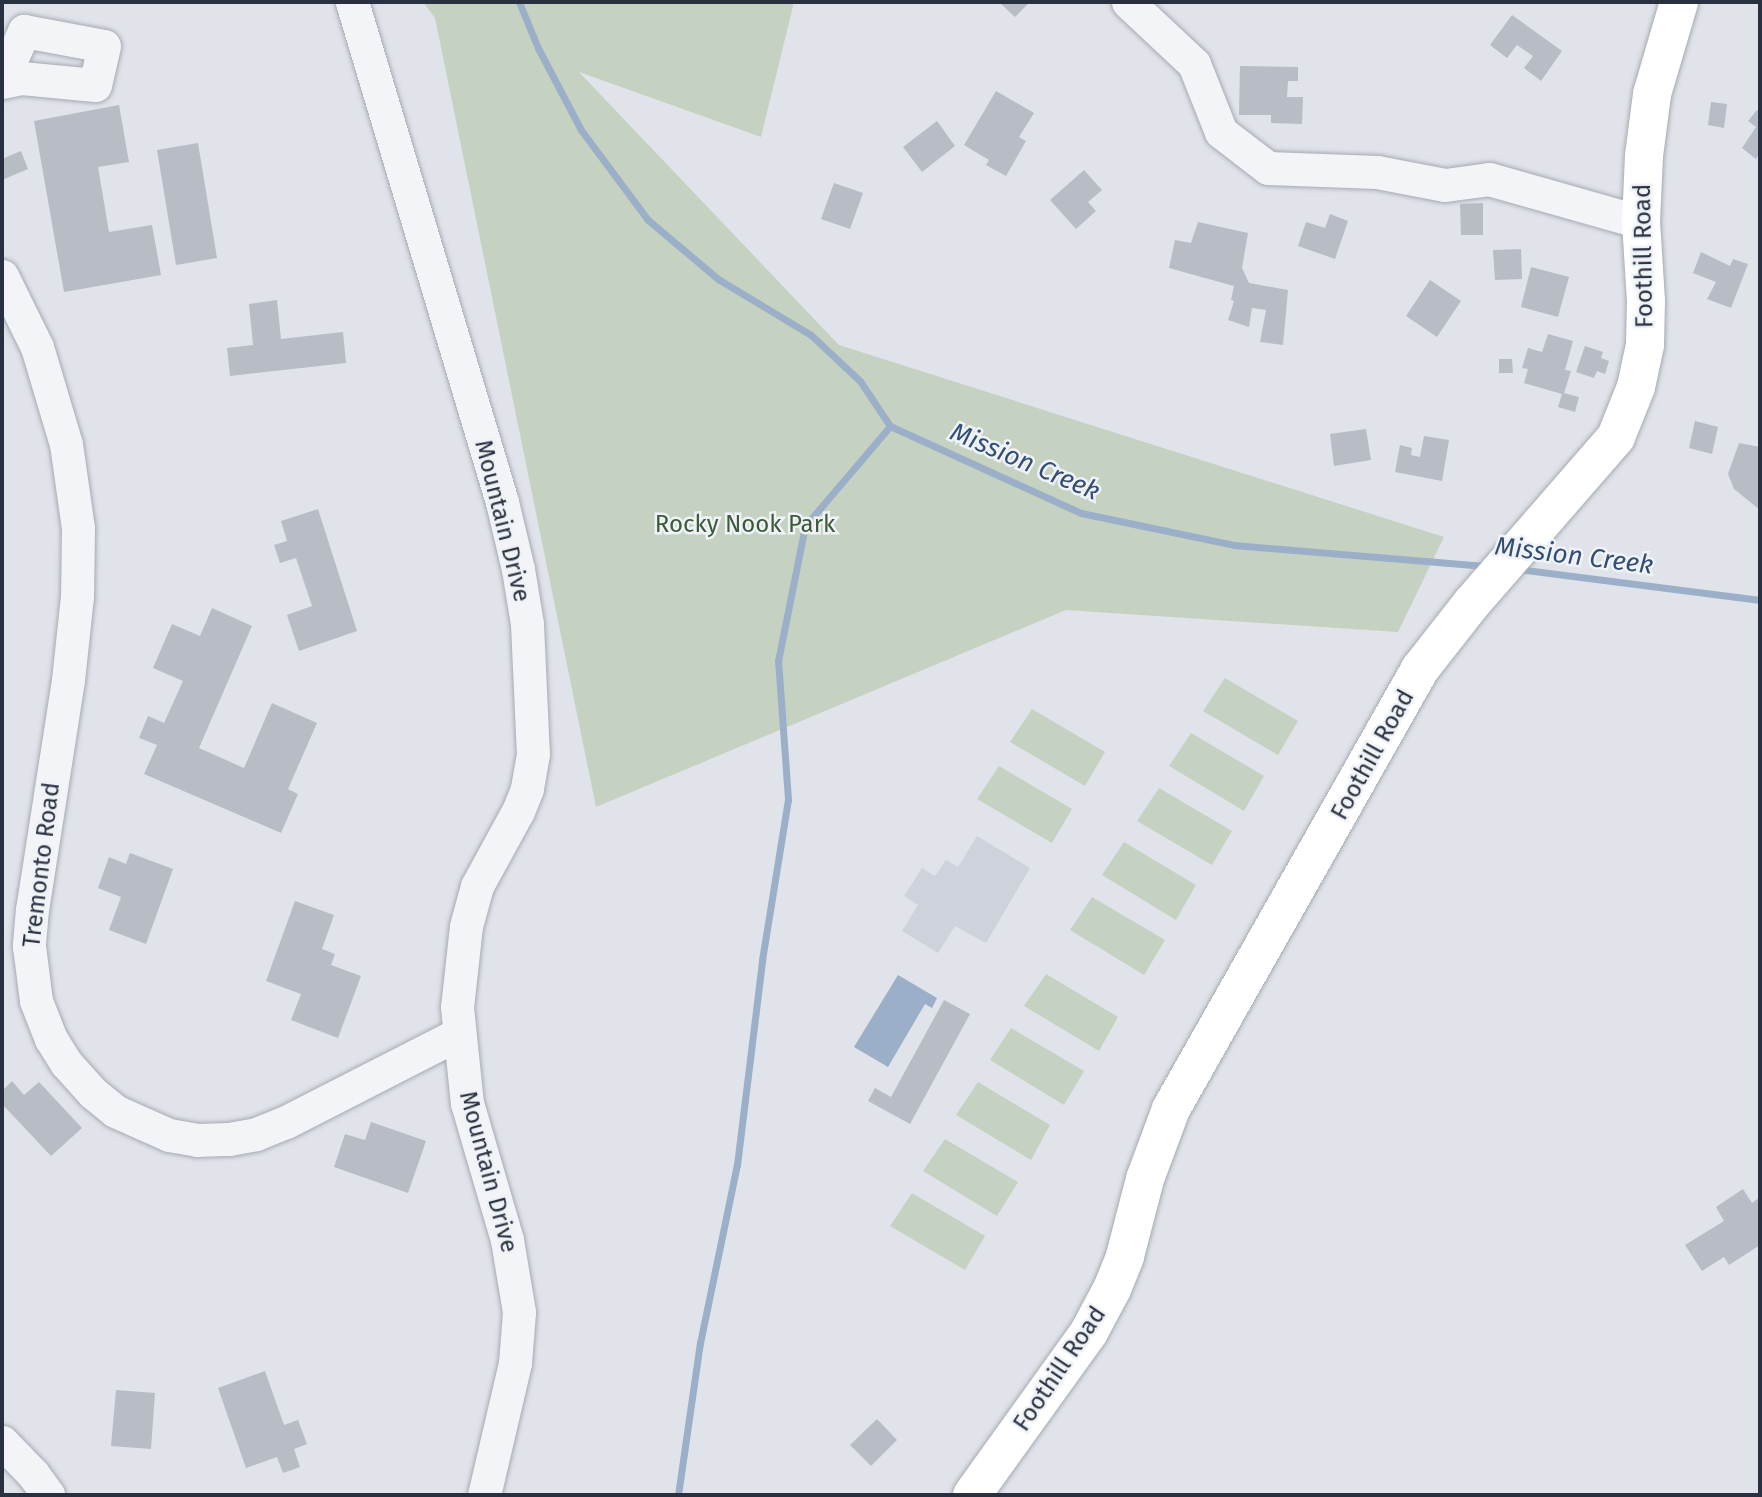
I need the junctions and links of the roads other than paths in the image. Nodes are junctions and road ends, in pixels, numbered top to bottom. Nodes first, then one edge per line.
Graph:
1 (352, 2) edge
2 (1128, 2) edge
3 (1679, 2) edge
4 (1641, 222) junction
5 (2, 276) edge
6 (458, 1034) junction
7 (2, 1442) edge
8 (48, 1495) edge
9 (484, 1495) edge
10 (972, 1495) edge

1 - 6 street, Mountain Drive
2 - 4 street
3 - 4 main road, Foothill Road
4 - 10 main road, Foothill Road
5 - 6 street, Tremonto Road
6 - 9 street, Mountain Drive
7 - 8 street

